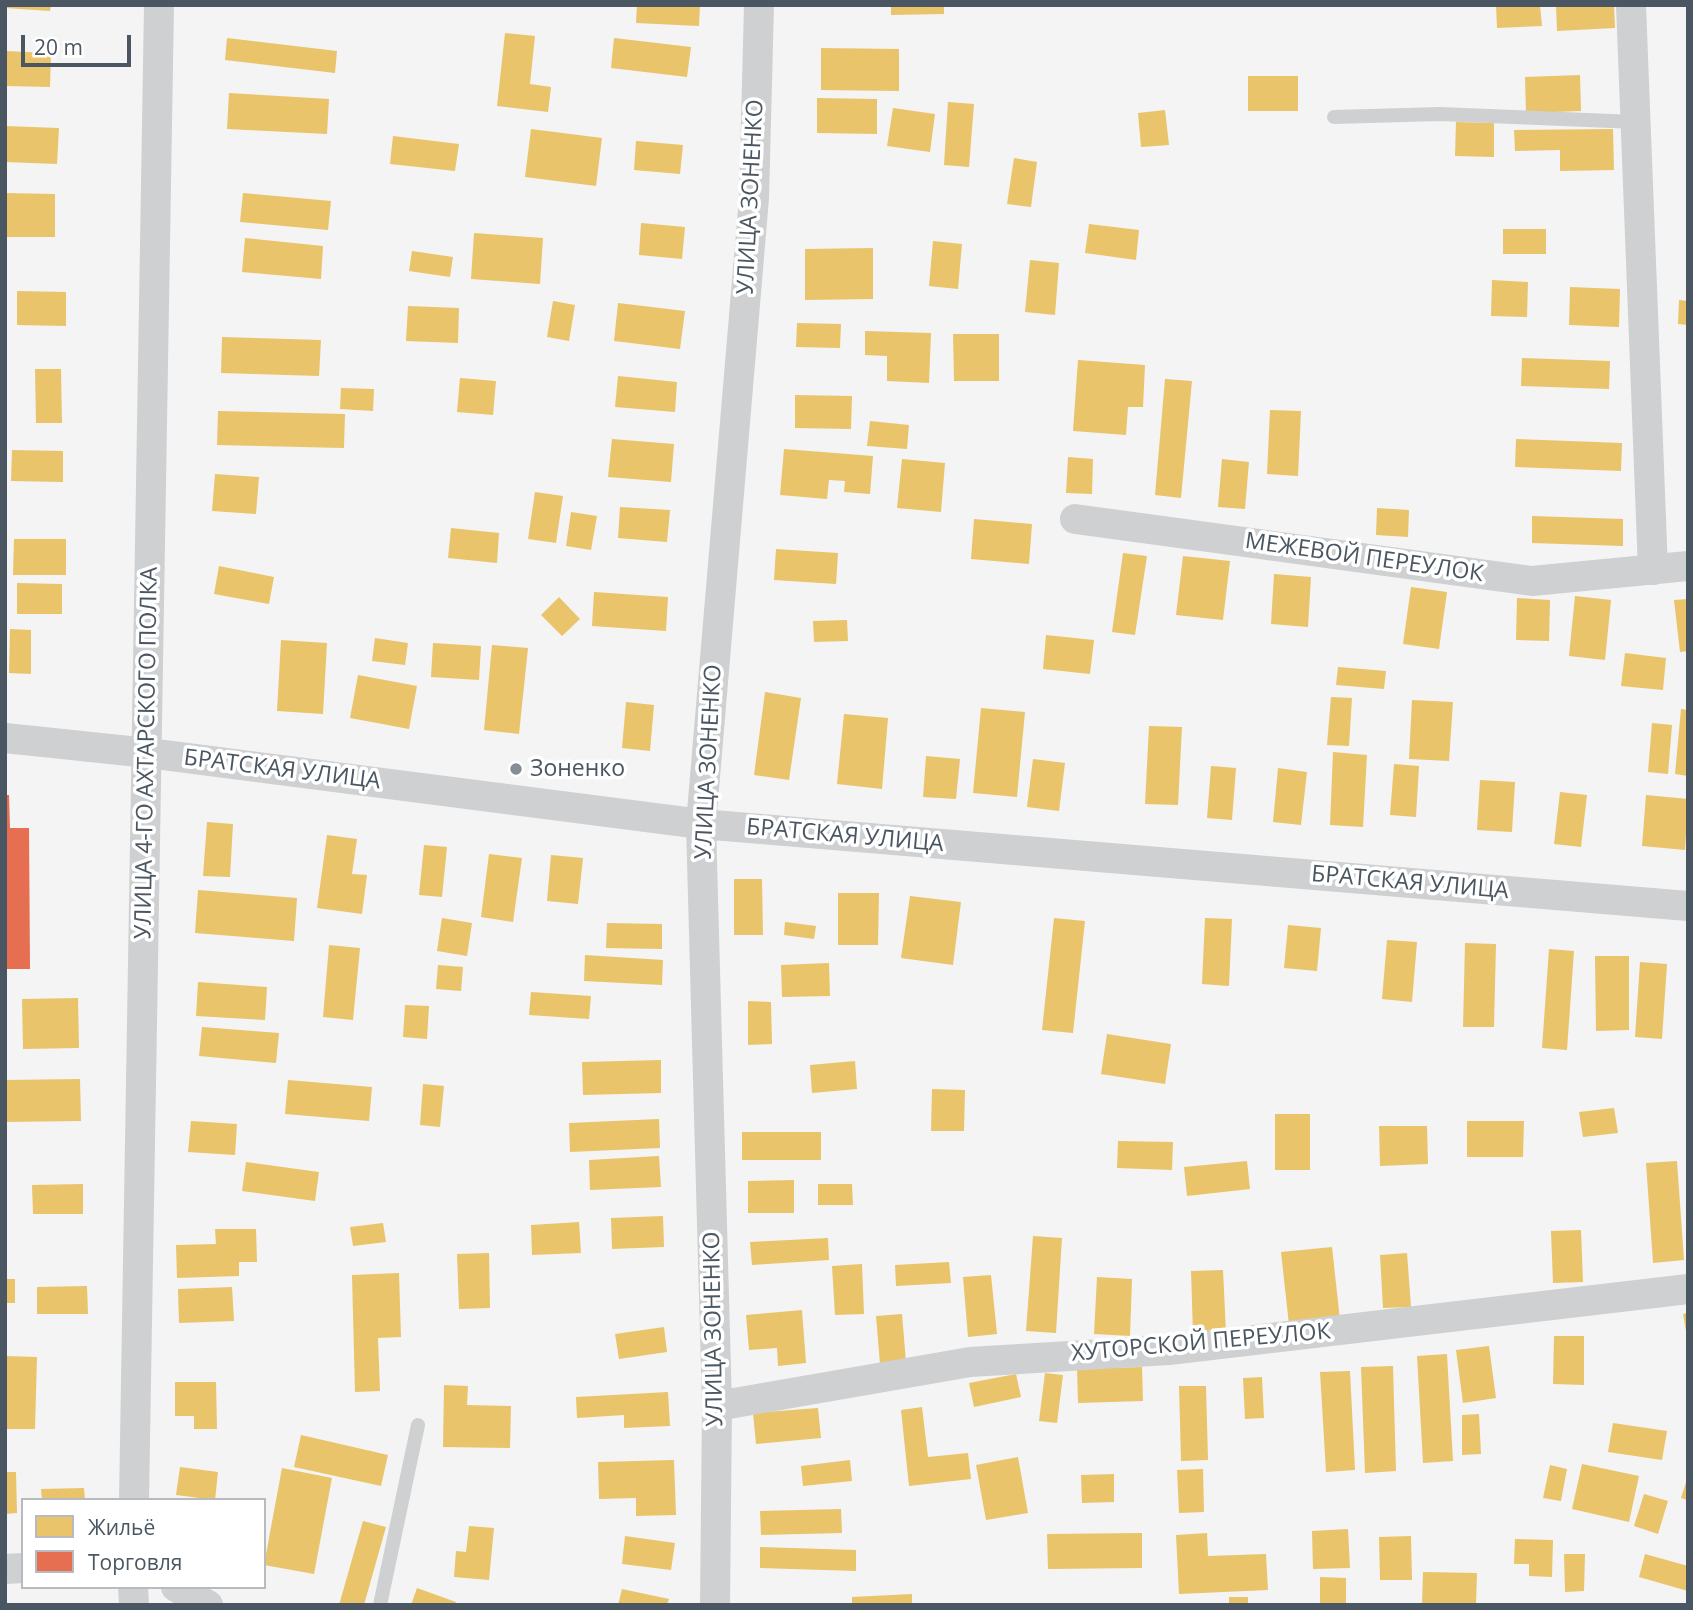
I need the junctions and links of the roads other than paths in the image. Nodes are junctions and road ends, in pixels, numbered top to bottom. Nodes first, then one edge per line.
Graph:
1 (159, 5) edge
2 (759, 5) edge
3 (1632, 5) edge
4 (1334, 117) dead end
5 (1636, 122) junction
6 (1075, 519) dead end
7 (1688, 566) edge
8 (1653, 570) junction
9 (5, 738) edge
10 (148, 753) junction
11 (701, 824) junction
12 (1688, 906) edge
13 (1688, 1289) edge
14 (717, 1406) junction
15 (418, 1425) dead end
16 (134, 1498) edge
17 (180, 1589) edge
18 (208, 1605) edge
19 (380, 1605) edge
20 (715, 1605) edge

1 - 10 street, УЛИЦА 4-ГО АХТАРСКОГО ПОЛКА
2 - 11 street, УЛИЦА ЗОНЕНКО
3 - 5 street
4 - 5 lane
5 - 8 street
6 - 8 street, МЕЖЕВОЙ ПЕРЕУЛОК
7 - 8 street, МЕЖЕВОЙ ПЕРЕУЛОК
9 - 10 street, БРАТСКАЯ УЛИЦА
10 - 11 street, БРАТСКАЯ УЛИЦА
10 - 16 street, УЛИЦА 4-ГО АХТАРСКОГО ПОЛКА
11 - 12 street, БРАТСКАЯ УЛИЦА
11 - 14 street, УЛИЦА ЗОНЕНКО
13 - 14 street, ХУТОРСКОЙ ПЕРЕУЛОК
14 - 20 street, УЛИЦА ЗОНЕНКО
15 - 19 lane
17 - 18 street

